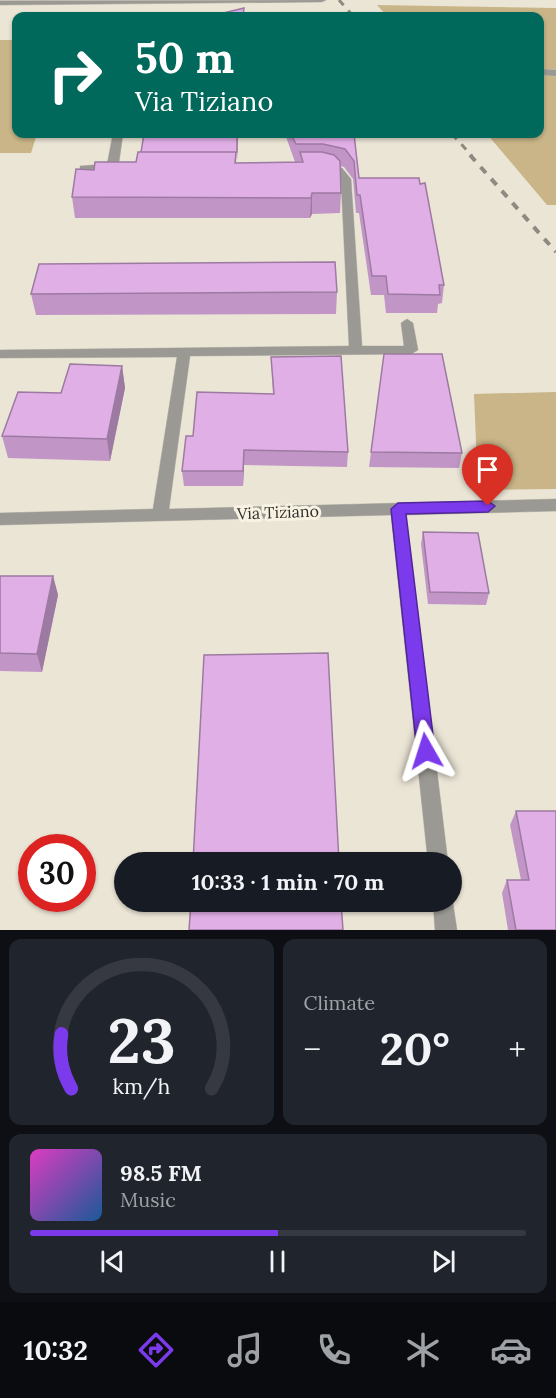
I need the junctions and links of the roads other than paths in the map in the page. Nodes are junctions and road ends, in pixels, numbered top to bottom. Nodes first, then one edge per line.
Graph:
1 (322, 0) edge
2 (196, 1) edge
3 (0, 3) edge
4 (118, 138) edge
5 (310, 167) edge
6 (84, 168) edge
7 (407, 322) dead end
8 (356, 351) junction
9 (184, 353) junction
10 (0, 354) edge
11 (556, 505) edge
12 (398, 509) junction
13 (160, 515) junction
14 (0, 519) edge
15 (437, 852) edge
16 (444, 912) edge
17 (446, 930) edge

1 - 2 street
2 - 3 street
4 - 6 street
5 - 8 street
7 - 8 street
8 - 9 street
9 - 10 street
9 - 13 street
11 - 12 street, Via Tiziano
12 - 13 street, Via Tiziano
12 - 15 street
13 - 14 street, Via Tiziano
16 - 17 street

